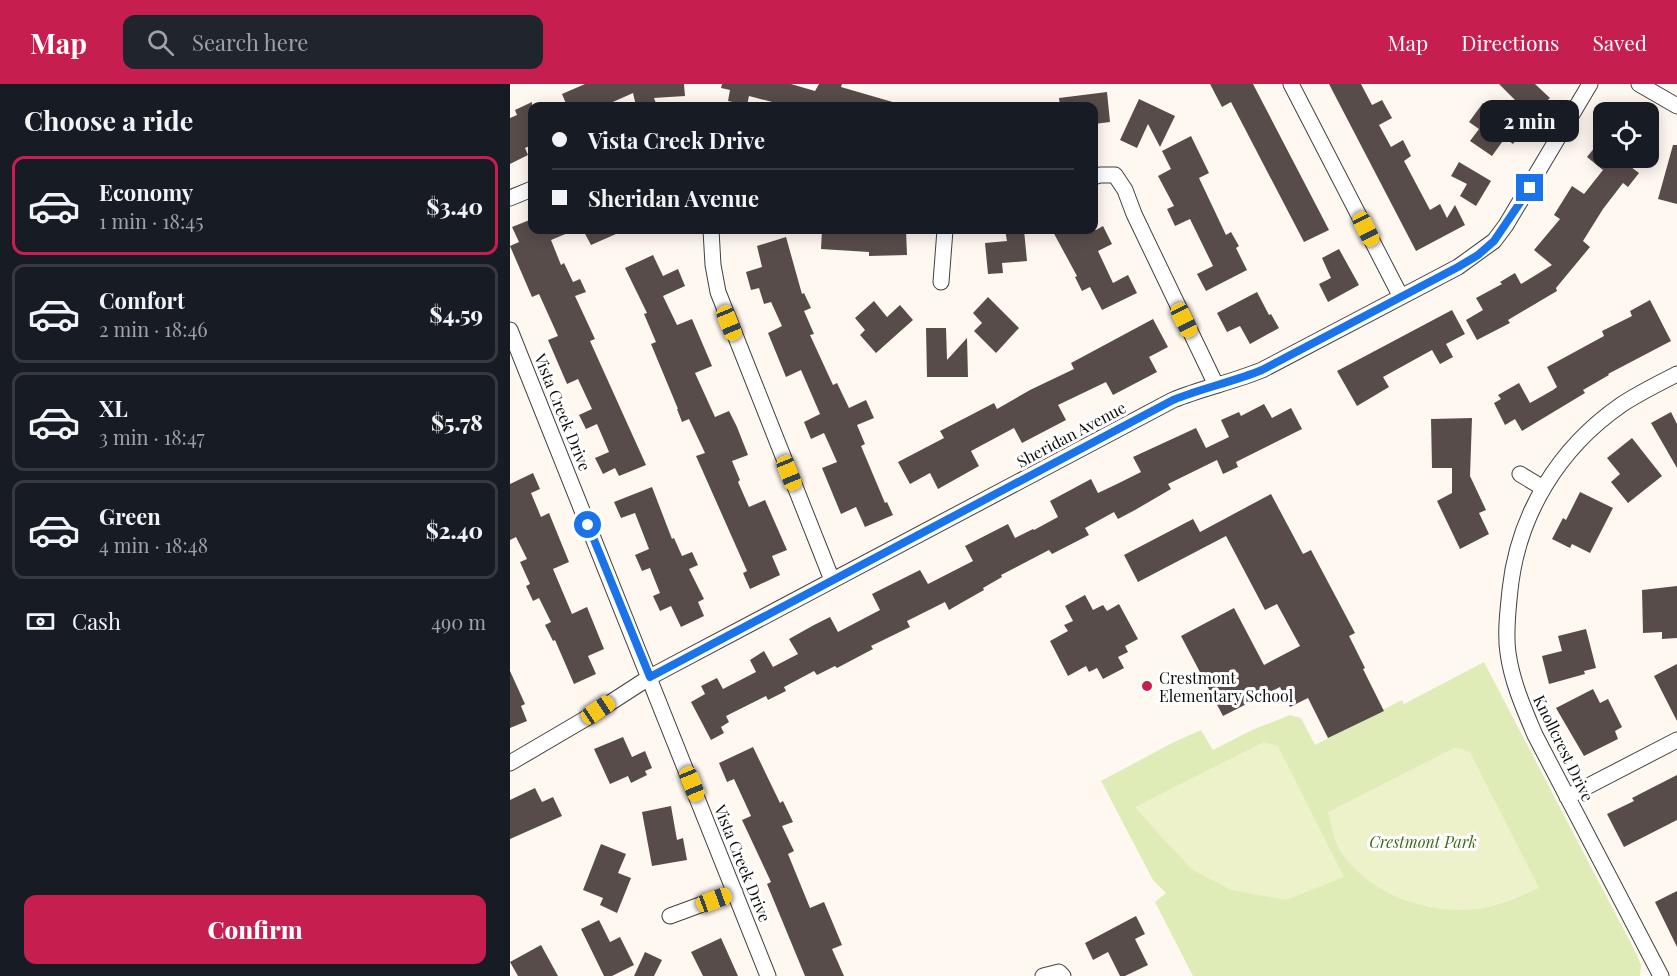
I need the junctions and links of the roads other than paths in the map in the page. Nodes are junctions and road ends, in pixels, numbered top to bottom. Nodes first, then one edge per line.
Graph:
1 (1291, 84) edge
2 (1590, 84) edge
3 (1639, 84) edge
4 (1677, 106) edge
5 (1098, 177) edge
6 (528, 191) edge
7 (510, 198) edge
8 (711, 234) edge
9 (945, 234) edge
10 (941, 282) dead end
11 (1401, 297) junction
12 (510, 330) edge
13 (1677, 375) edge
14 (1216, 385) junction
15 (1520, 474) dead end
16 (1543, 488) junction
17 (832, 580) junction
18 (650, 677) junction
19 (1677, 740) edge
20 (510, 763) edge
21 (1567, 797) junction
22 (735, 892) junction
23 (670, 916) dead end
24 (768, 976) edge
25 (1043, 976) edge
26 (1063, 976) edge
27 (1661, 976) edge

1 - 11 street
2 - 11 street, Sheridan Avenue
3 - 4 street
5 - 14 street
6 - 7 street
8 - 17 street
9 - 10 street
11 - 14 street, Sheridan Avenue
12 - 18 street, Vista Creek Drive
13 - 16 street, Knollcrest Drive
14 - 17 street, Sheridan Avenue
15 - 16 street
16 - 21 street, Knollcrest Drive
17 - 18 street, Sheridan Avenue
18 - 20 street, Sheridan Avenue
18 - 22 street, Vista Creek Drive
19 - 21 street
21 - 27 street, Knollcrest Drive
22 - 23 street
22 - 24 street, Vista Creek Drive
25 - 26 street

